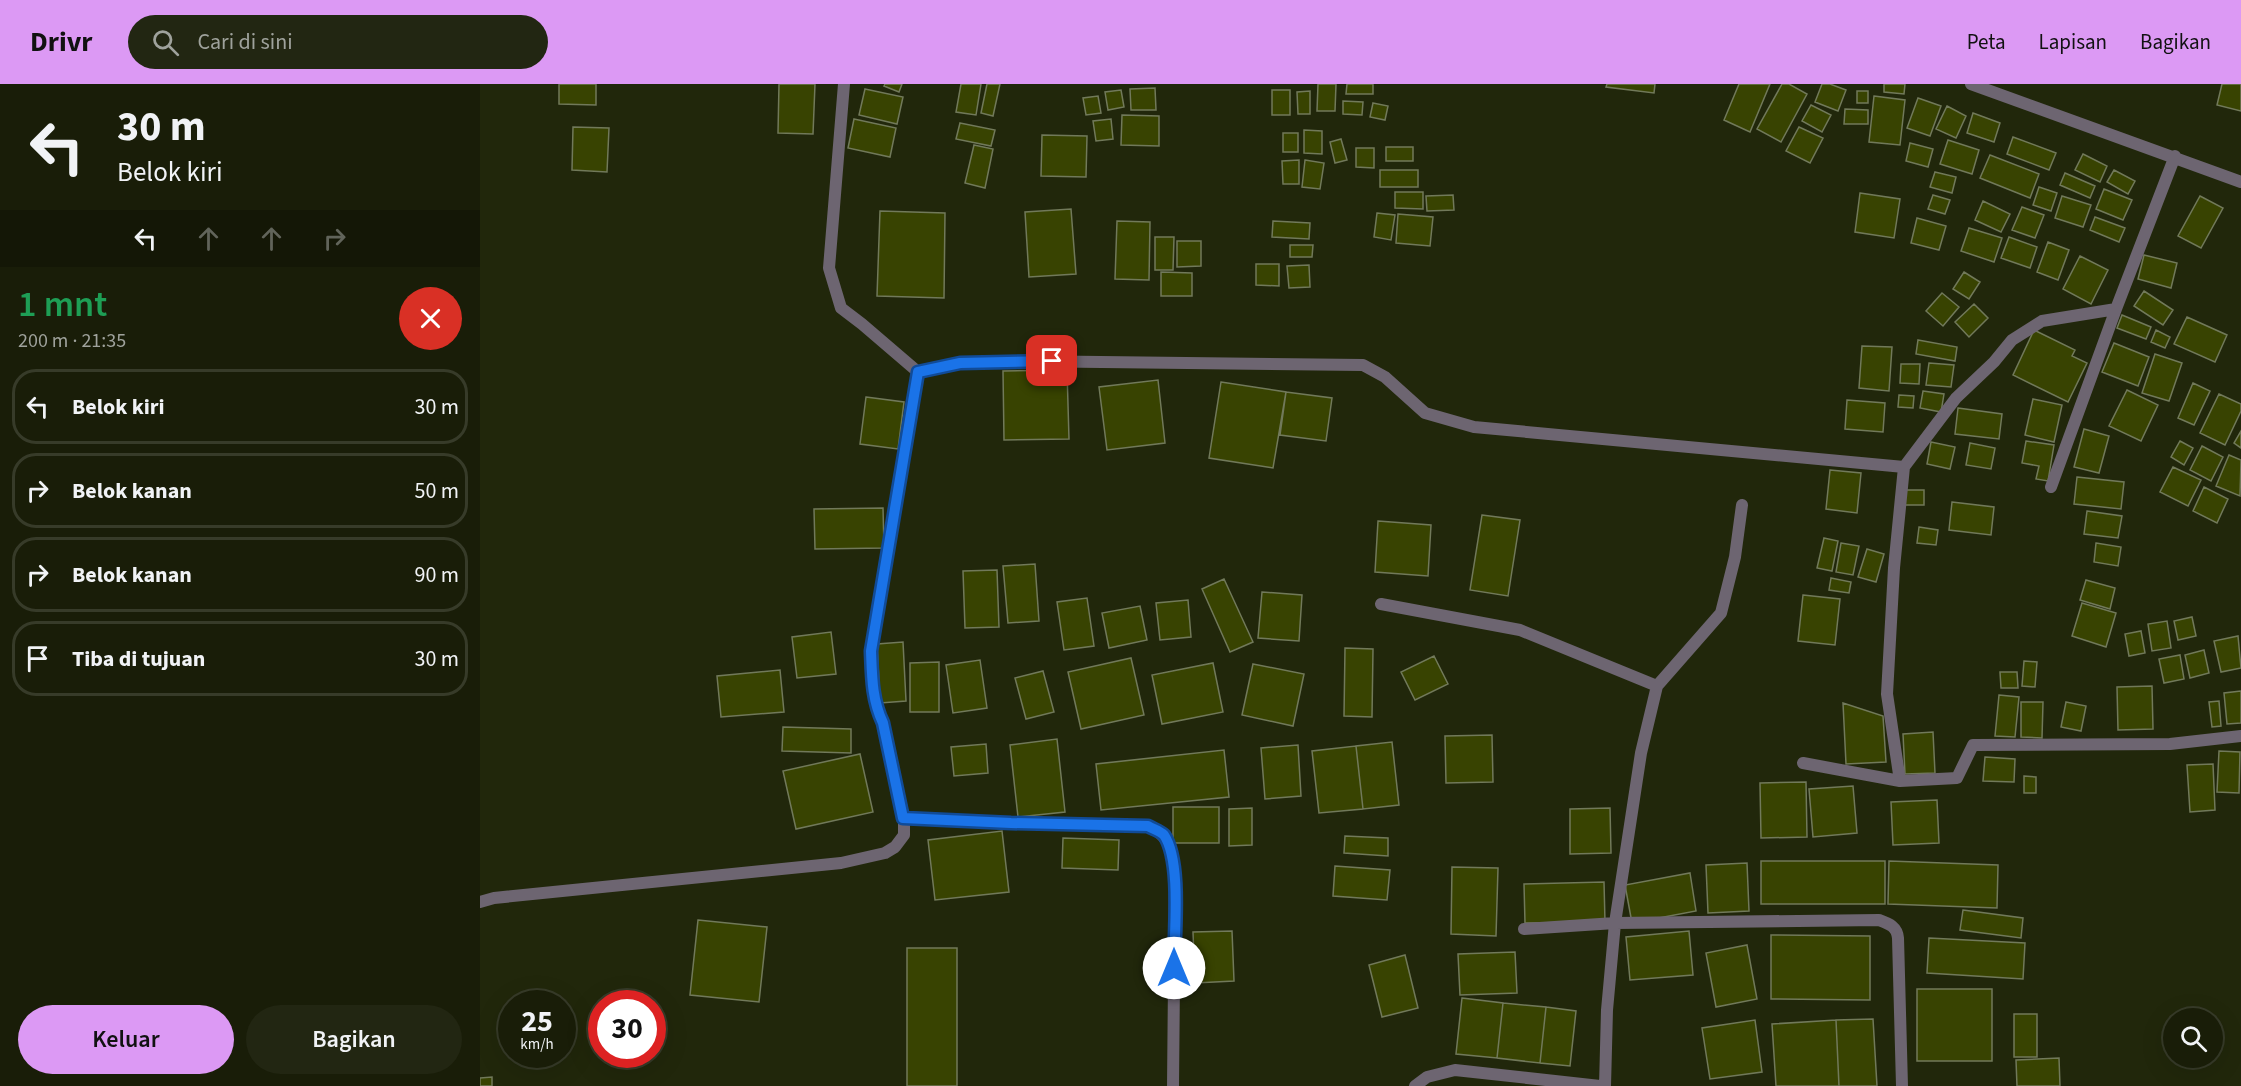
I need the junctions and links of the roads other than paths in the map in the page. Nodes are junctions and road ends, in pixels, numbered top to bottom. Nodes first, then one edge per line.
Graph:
1 (844, 84) edge
2 (1971, 84) edge
3 (2175, 156) junction
4 (2241, 182) edge
5 (2116, 309) junction
6 (918, 372) junction
7 (1904, 467) junction
8 (2051, 487) dead end
9 (1742, 505) dead end
10 (1381, 604) dead end
11 (1657, 686) junction
12 (2241, 736) edge
13 (1803, 763) dead end
14 (1900, 780) junction
15 (903, 818) junction
16 (480, 902) edge
17 (1615, 923) junction
18 (1524, 929) dead end
19 (1173, 1086) edge
20 (1415, 1086) edge
21 (1603, 1086) edge
22 (1902, 1086) edge

1 - 6 street
2 - 3 street
3 - 4 street
3 - 5 street
5 - 7 street
5 - 8 street
6 - 7 street
6 - 15 street
7 - 14 street
9 - 11 street
10 - 11 street
11 - 17 street
12 - 14 street
13 - 14 street
15 - 16 street
15 - 19 street
17 - 18 street
17 - 21 street
17 - 22 street
20 - 21 street

